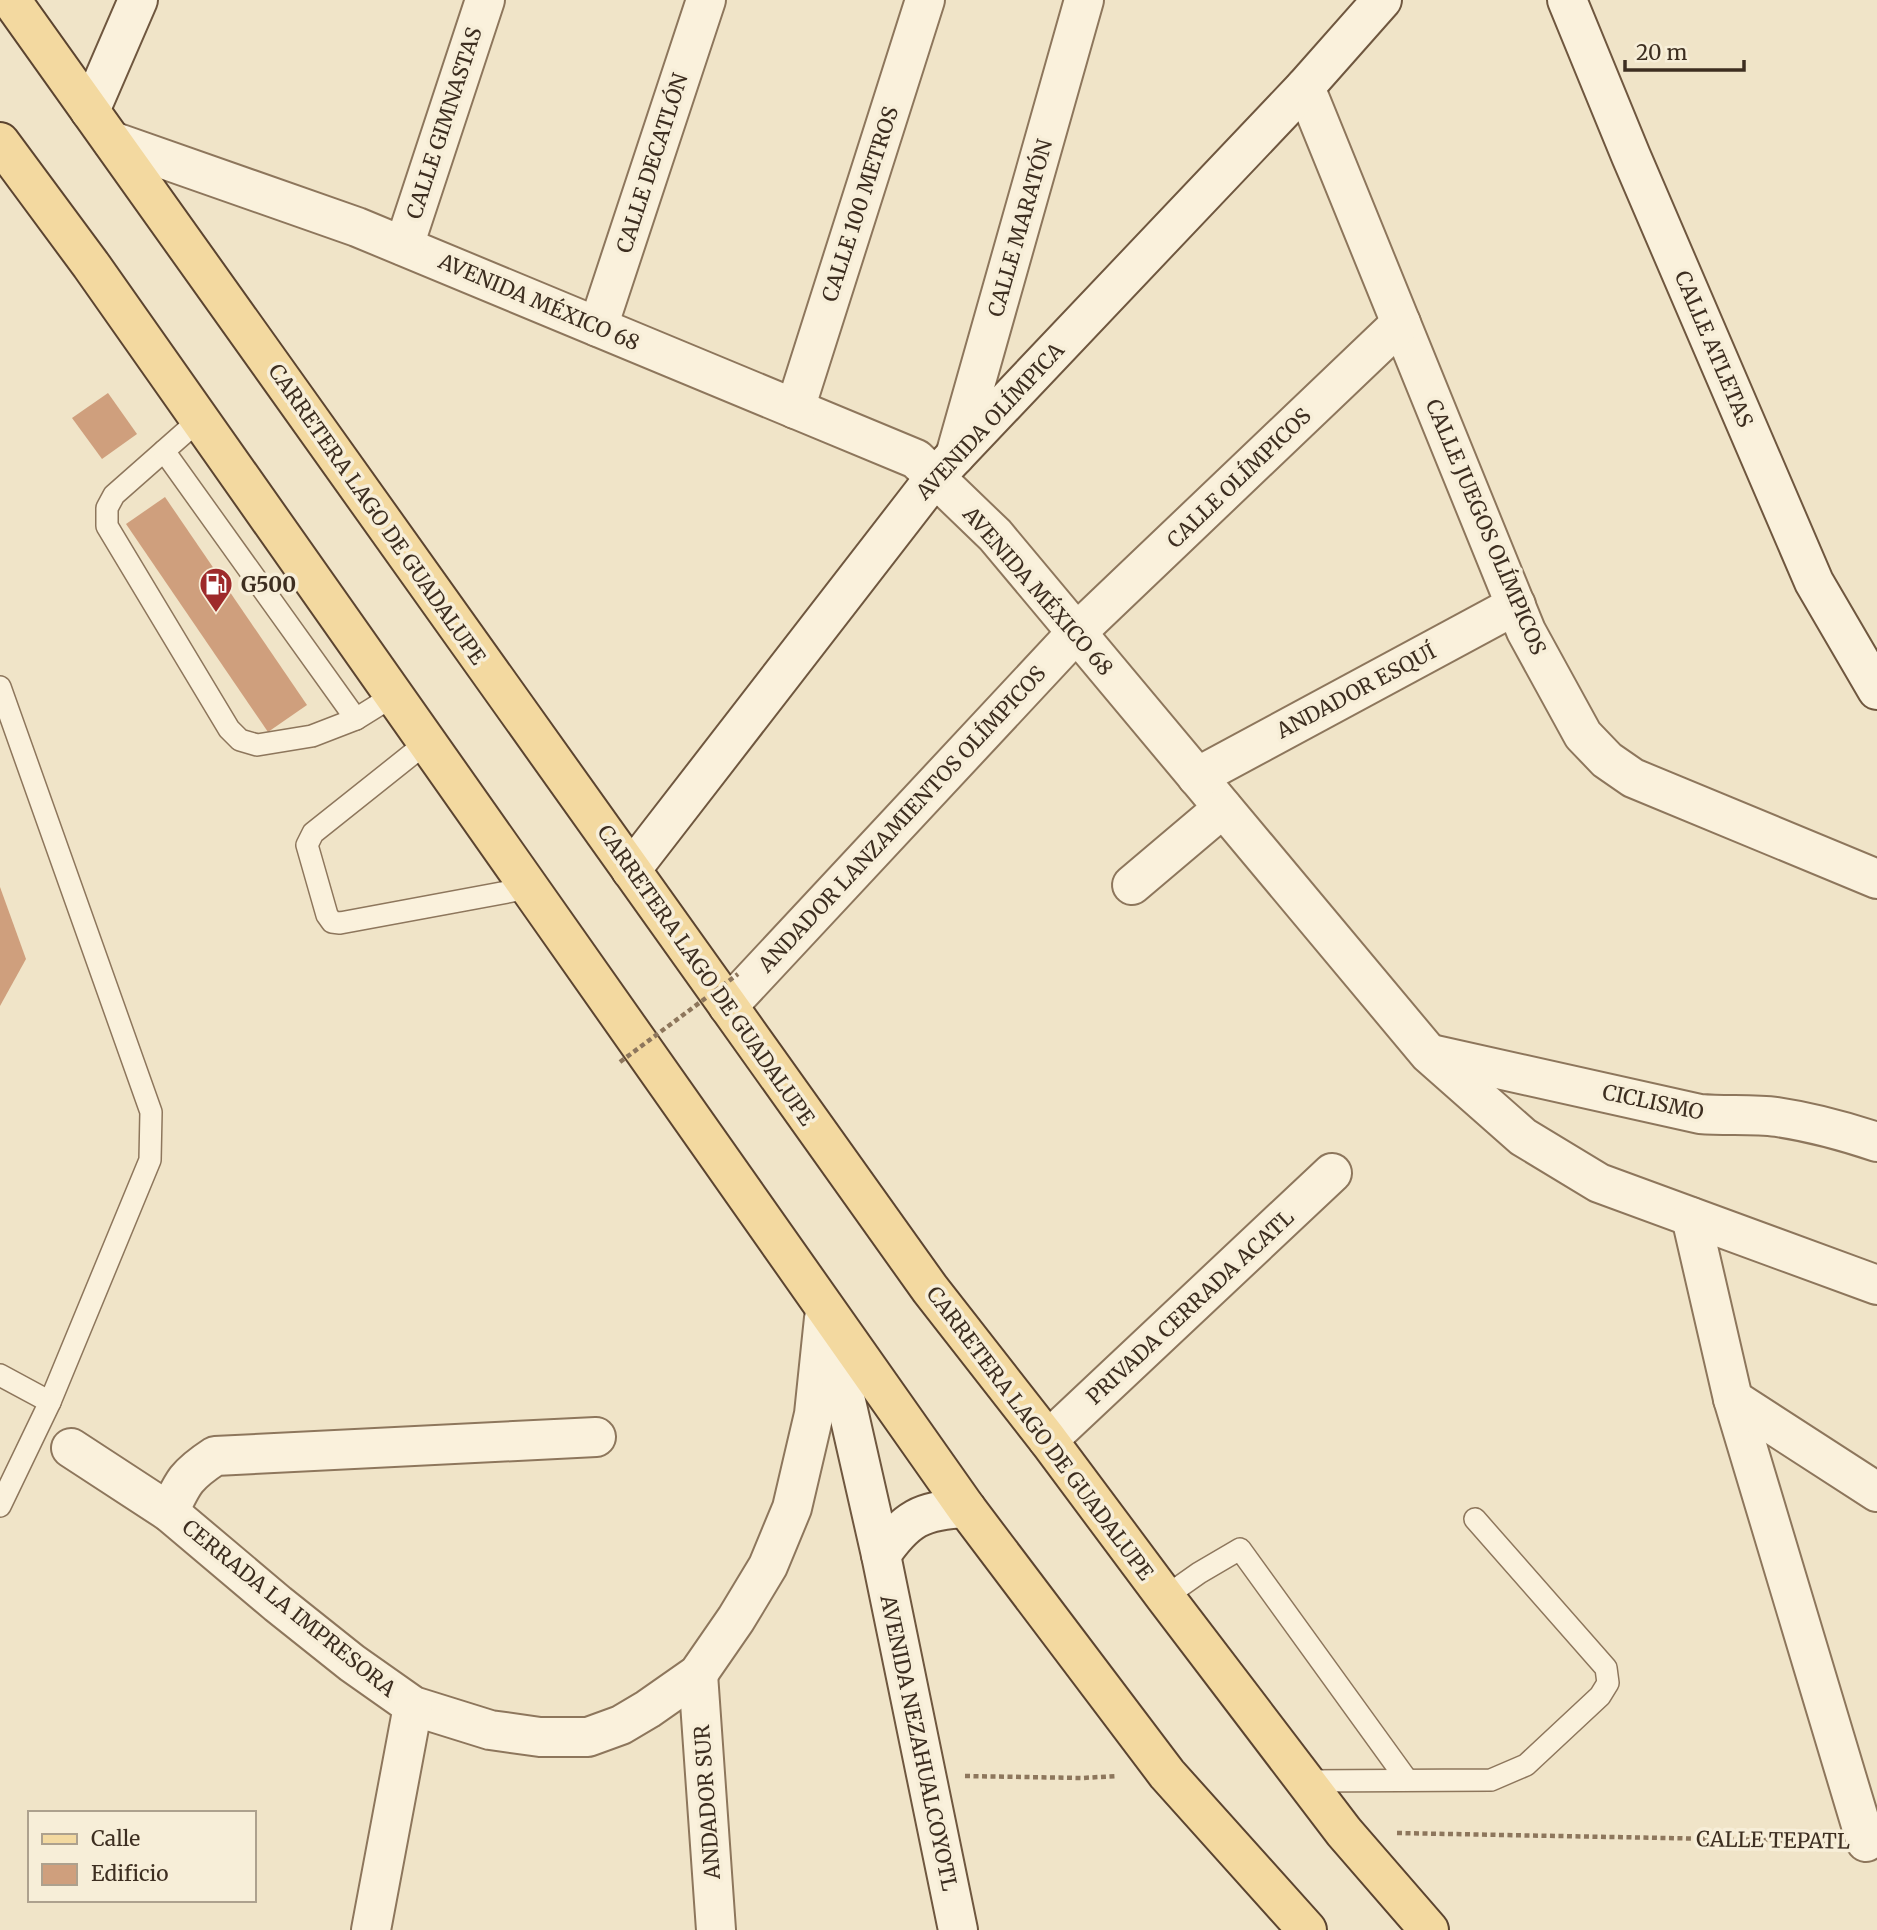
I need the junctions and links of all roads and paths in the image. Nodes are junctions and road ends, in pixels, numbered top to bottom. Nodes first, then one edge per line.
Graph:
1 (11, 0) edge
2 (138, 0) edge
3 (485, 0) edge
4 (706, 0) edge
5 (925, 0) edge
6 (1084, 0) edge
7 (1382, 0) edge
8 (1567, 0) edge
9 (1305, 87) junction
10 (101, 126) junction
11 (1, 145) edge
12 (404, 246) junction
13 (1401, 323) junction
14 (598, 327) junction
15 (794, 408) junction
16 (199, 420) junction
17 (164, 451) junction
18 (945, 467) junction
19 (1516, 605) junction
20 (1076, 633) junction
21 (0, 687) edge
22 (1877, 690) edge
23 (393, 696) junction
24 (356, 719) junction
25 (426, 743) junction
26 (1197, 777) junction
27 (1223, 808) junction
28 (631, 870) junction
29 (1877, 879) edge
30 (1132, 886) dead end
31 (529, 888) junction
32 (733, 990) junction
33 (1429, 1054) junction
34 (620, 1062) dead end
35 (1877, 1142) edge
36 (1332, 1173) dead end
37 (1691, 1217) junction
38 (1877, 1285) edge
39 (825, 1309) junction
40 (0, 1375) edge
41 (1733, 1399) junction
42 (50, 1402) junction
43 (597, 1437) dead end
44 (1048, 1440) junction
45 (71, 1448) dead end
46 (1877, 1492) edge
47 (0, 1506) edge
48 (965, 1508) junction
49 (169, 1512) junction
50 (1475, 1519) dead end
51 (881, 1555) junction
52 (1165, 1597) junction
53 (698, 1674) junction
54 (413, 1706) junction
55 (926, 1775) junction
56 (1082, 1778) dead end
57 (1407, 1780) junction
58 (1306, 1781) junction
59 (1344, 1832) junction
60 (1866, 1842) joint
61 (371, 1930) edge
62 (716, 1930) edge
63 (958, 1930) edge
64 (1307, 1930) edge
65 (1429, 1930) edge

1 - 10 main road, CARRETERA LAGO DE GUADALUPE
2 - 10 street
3 - 12 street, CALLE GIMNASTAS
4 - 14 street, CALLE DECATLÓN
5 - 15 street, CALLE 100 METROS
6 - 18 street, CALLE MARATÓN
7 - 9 street, AVENIDA OLÍMPICA
8 - 22 street, CALLE ATLETAS
9 - 13 street, CALLE JUEGOS OLÍMPICOS
9 - 18 street, AVENIDA OLÍMPICA
10 - 12 street, AVENIDA MÉXICO 68
10 - 28 main road, CARRETERA LAGO DE GUADALUPE
11 - 16 main road
12 - 14 street, AVENIDA MÉXICO 68
13 - 19 street, CALLE JUEGOS OLÍMPICOS
13 - 20 street, CALLE OLÍMPICOS
14 - 15 street, AVENIDA MÉXICO 68
15 - 18 street, AVENIDA MÉXICO 68
16 - 17 lane
16 - 23 main road
17 - 24 lane
17 - 24 lane
18 - 20 street, AVENIDA MÉXICO 68
18 - 28 street, AVENIDA OLÍMPICA
19 - 26 street, ANDADOR ESQUÍ
19 - 29 street, CALLE JUEGOS OLÍMPICOS
20 - 26 street, AVENIDA MÉXICO 68
20 - 32 street, ANDADOR LANZAMIENTOS OLÍMPICOS
21 - 42 lane
23 - 24 lane
23 - 25 main road
25 - 31 main road
25 - 31 lane
26 - 27 street, AVENIDA MÉXICO 68
27 - 30 street
27 - 33 street, AVENIDA MÉXICO 68
28 - 32 main road, CARRETERA LAGO DE GUADALUPE
31 - 39 main road
32 - 34 path, bridge
32 - 44 main road, CARRETERA LAGO DE GUADALUPE
33 - 35 street, CICLISMO
33 - 37 street, AVENIDA MÉXICO 68
36 - 44 street, PRIVADA CERRADA ACATL
37 - 38 street, AVENIDA MÉXICO 68
37 - 41 street, CALLE TEPATL
39 - 48 main road
39 - 51 street, AVENIDA NEZAHUALCOYOTL
39 - 53 street, CERRADA LA IMPRESORA
40 - 42 lane
41 - 46 street
41 - 60 street, CALLE TEPATL
42 - 47 lane
43 - 49 street
44 - 52 main road, CARRETERA LAGO DE GUADALUPE
45 - 49 street, CERRADA LA IMPRESORA
48 - 51 street
48 - 64 main road
49 - 54 street, CERRADA LA IMPRESORA
50 - 57 lane
51 - 55 street, AVENIDA NEZAHUALCOYOTL
52 - 57 lane
52 - 58 main road, CARRETERA LAGO DE GUADALUPE
53 - 54 street, CERRADA LA IMPRESORA
53 - 62 street, ANDADOR SUR
54 - 61 street
55 - 56 path
55 - 63 street, AVENIDA NEZAHUALCOYOTL
57 - 58 lane
58 - 59 main road, CARRETERA LAGO DE GUADALUPE
59 - 60 path, CALLE TEPATL
59 - 65 main road, CARRETERA LAGO DE GUADALUPE

